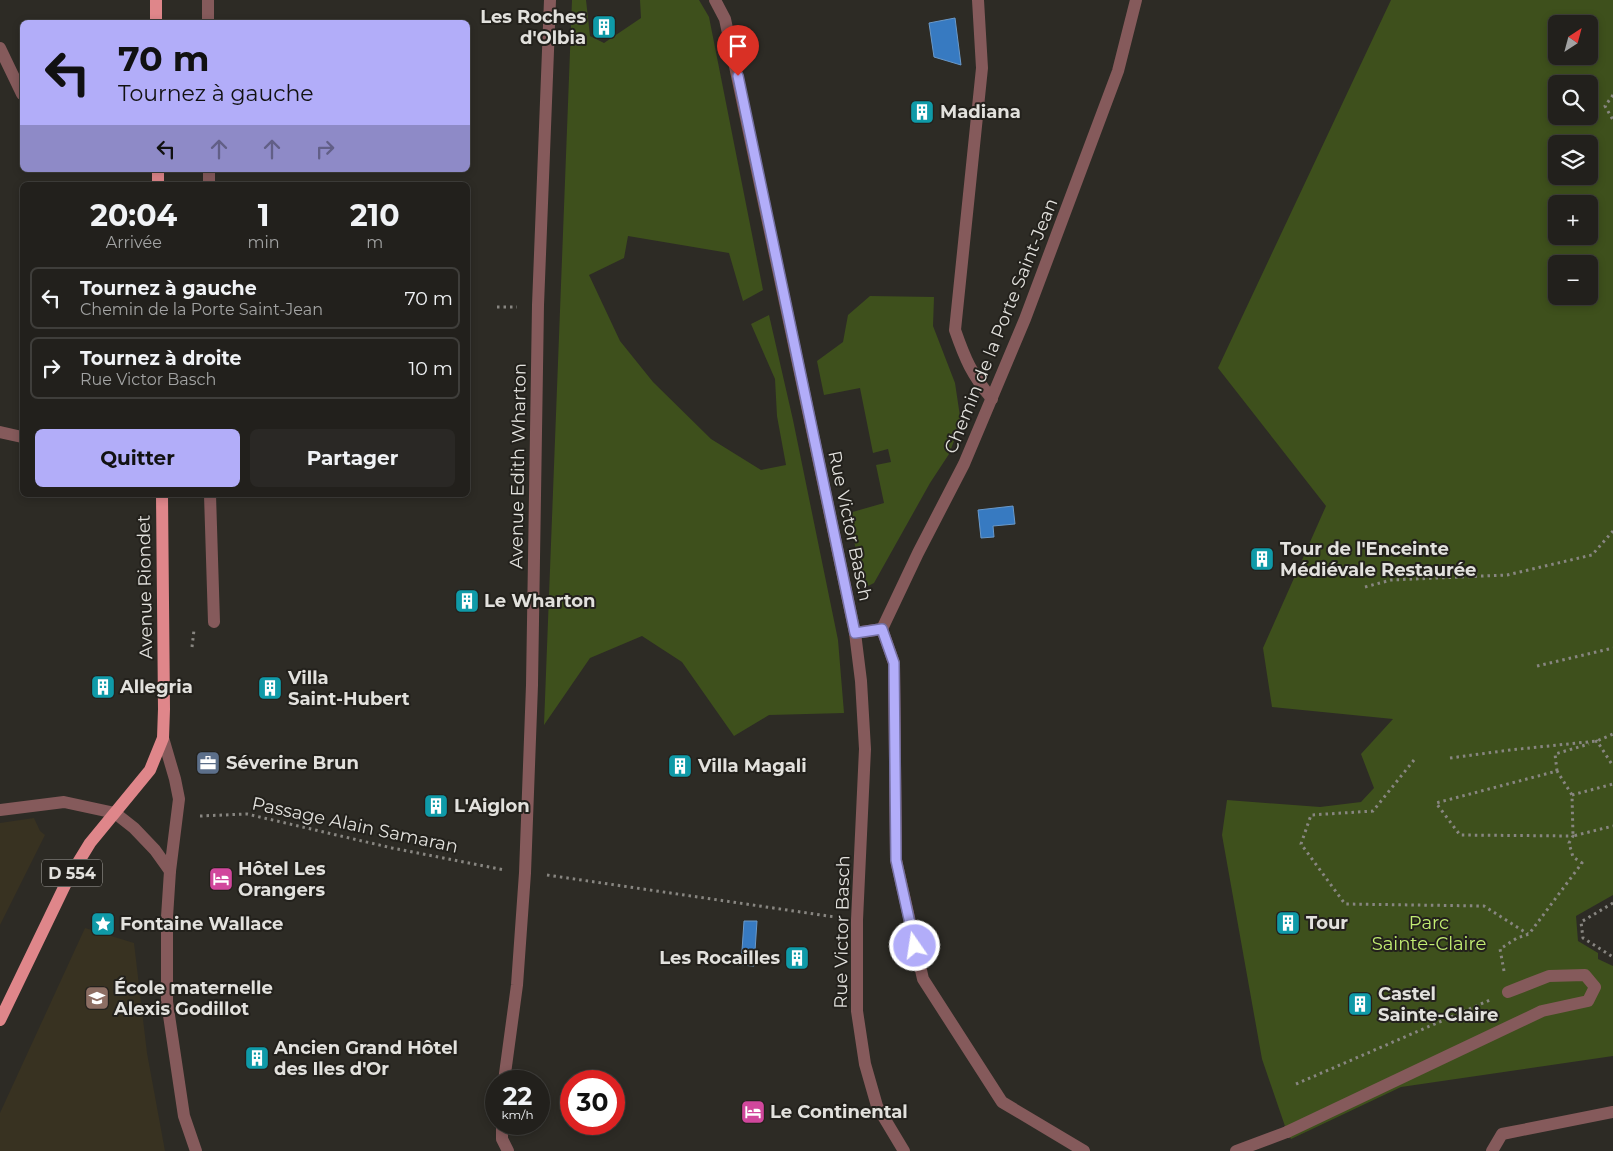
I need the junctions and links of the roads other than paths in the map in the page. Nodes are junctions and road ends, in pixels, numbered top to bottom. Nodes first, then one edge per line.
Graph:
1 (156, 0) edge
2 (208, 0) edge
3 (550, 0) edge
4 (715, 0) edge
5 (978, 0) edge
6 (1136, 0) edge
7 (156, 20) edge
8 (208, 20) edge
9 (0, 48) edge
10 (20, 90) edge
11 (992, 399) junction
12 (0, 432) edge
13 (20, 437) edge
14 (162, 497) edge
15 (210, 497) edge
16 (214, 622) dead end
17 (882, 629) junction
18 (855, 633) junction
19 (163, 738) junction
20 (0, 810) edge
21 (115, 813) junction
22 (170, 871) junction
23 (1508, 992) road end
24 (0, 1020) edge
25 (505, 1070) edge
26 (1613, 1112) edge
27 (502, 1135) edge
28 (196, 1151) edge
29 (508, 1151) edge
30 (904, 1151) edge
31 (1084, 1151) edge
32 (1236, 1151) edge
33 (1492, 1151) edge

1 - 7 main road
2 - 8 street
3 - 25 street, Avenue Edith Wharton
4 - 18 street, Rue Victor Basch
5 - 11 street
6 - 11 street, Chemin de la Porte Saint-Jean
9 - 10 street
11 - 17 street, Chemin de la Porte Saint-Jean
12 - 13 street
14 - 19 main road, Avenue Riondet / D 554
15 - 16 street
17 - 18 street
17 - 31 street
18 - 30 street, Rue Victor Basch
19 - 21 main road, D 554
19 - 22 street
20 - 21 street
21 - 22 street
21 - 24 main road, D 554
22 - 28 street
23 - 32 street
26 - 33 street
27 - 29 street

